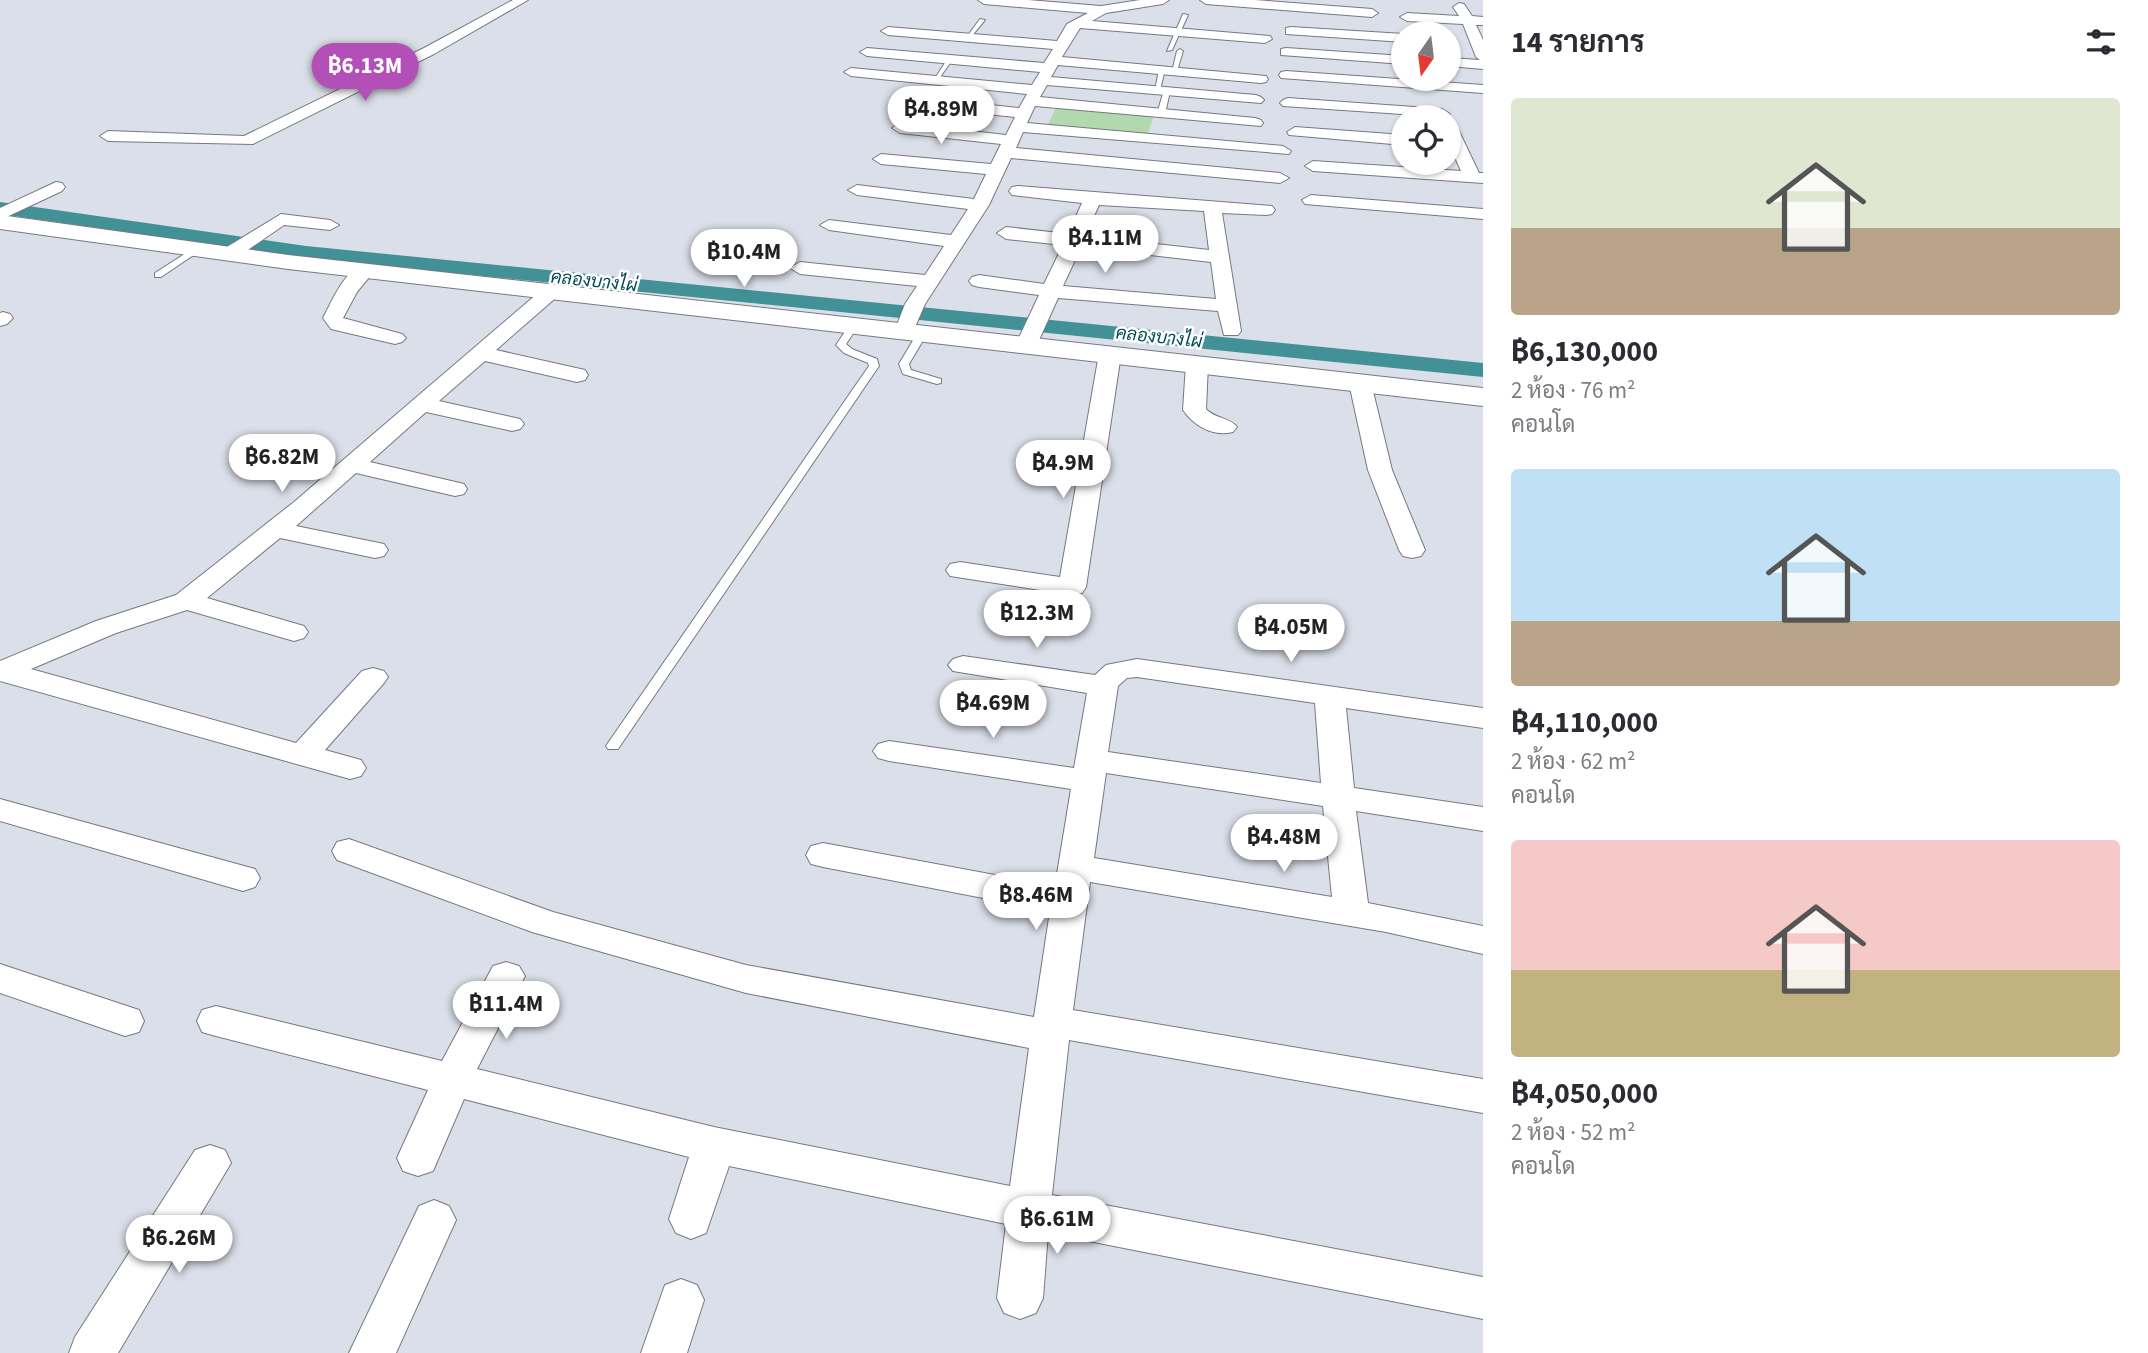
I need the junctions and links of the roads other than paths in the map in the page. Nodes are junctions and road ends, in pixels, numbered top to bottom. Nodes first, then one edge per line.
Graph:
1 (522, 0) edge
2 (984, 0) edge
3 (1163, 0) edge
4 (1454, 0) edge
5 (1466, 0) edge
6 (1475, 1) edge
7 (1198, 7) edge
8 (1109, 9) junction
9 (1293, 14) edge
10 (1365, 17) dead end
11 (1407, 17) dead end
12 (982, 20) dead end
13 (1468, 20) junction
14 (1483, 20) edge
15 (888, 31) dead end
16 (1176, 32) junction
17 (1391, 35) edge
18 (968, 37) junction
19 (1265, 39) dead end
20 (1461, 43) edge
21 (1481, 48) edge
22 (867, 52) dead end
23 (1286, 52) dead end
24 (950, 59) junction
25 (1391, 59) edge
26 (1461, 63) edge
27 (1483, 65) edge
28 (1168, 70) junction
29 (852, 72) dead end
30 (1286, 75) dead end
31 (1045, 76) junction
32 (936, 79) junction
33 (1261, 79) dead end
34 (1391, 82) edge
35 (1461, 87) edge
36 (1483, 89) edge
37 (1161, 91) junction
38 (1256, 100) dead end
39 (919, 102) dead end
40 (1288, 103) dead end
41 (1391, 113) edge
42 (1161, 114) junction
43 (1255, 123) dead end
44 (900, 128) dead end
45 (1295, 132) dead end
46 (107, 136) dead end
47 (1152, 139) junction
48 (1391, 139) edge
49 (1283, 151) dead end
50 (1461, 155) edge
51 (881, 159) dead end
52 (1141, 165) junction
53 (1313, 166) dead end
54 (998, 170) junction
55 (1280, 178) dead end
56 (1478, 178) edge
57 (56, 187) dead end
58 (857, 190) dead end
59 (1018, 191) dead end
60 (1093, 199) junction
61 (1311, 200) dead end
62 (980, 205) junction
63 (1212, 207) junction
64 (1266, 210) dead end
65 (1483, 214) edge
66 (4, 215) edge
67 (330, 225) dead end
68 (829, 225) dead end
69 (1006, 233) dead end
70 (958, 242) junction
71 (1072, 242) junction
72 (238, 247) junction
73 (197, 250) junction
74 (1219, 257) junction
75 (800, 268) dead end
76 (365, 270) junction
77 (158, 275) dead end
78 (930, 281) junction
79 (979, 281) dead end
80 (552, 291) junction
81 (1050, 291) junction
82 (1226, 306) junction
83 (912, 323) junction
84 (854, 325) junction
85 (1231, 331) dead end
86 (395, 338) dead end
87 (1029, 339) junction
88 (480, 353) junction
89 (1111, 354) junction
90 (1197, 364) junction
91 (577, 375) dead end
92 (937, 382) dead end
93 (1360, 383) junction
94 (1483, 397) edge
95 (420, 404) junction
96 (512, 424) dead end
97 (1225, 427) dead end
98 (352, 465) junction
99 (455, 489) dead end
100 (274, 528) junction
101 (375, 550) dead end
102 (1412, 550) dead end
103 (960, 570) dead end
104 (186, 601) junction
105 (294, 632) dead end
106 (963, 665) dead end
107 (1, 671) edge
108 (373, 677) dead end
109 (1103, 686) junction
110 (1330, 695) junction
111 (1483, 718) edge
112 (613, 746) dead end
113 (889, 751) dead end
114 (303, 755) junction
115 (351, 768) dead end
116 (1090, 771) junction
117 (1338, 797) junction
118 (0, 810) edge
119 (1483, 819) edge
120 (349, 851) dead end
121 (823, 855) dead end
122 (1074, 867) junction
123 (243, 878) dead end
124 (1069, 902) junction
125 (1352, 914) junction
126 (1483, 940) edge
127 (506, 976) dead end
128 (0, 978) edge
129 (125, 1021) dead end
130 (216, 1021) dead end
131 (1052, 1029) junction
132 (453, 1078) junction
133 (1483, 1096) edge
134 (714, 1145) junction
135 (418, 1158) dead end
136 (210, 1163) dead end
137 (1029, 1208) junction
138 (691, 1219) dead end
139 (435, 1220) dead end
140 (1020, 1298) dead end
141 (1483, 1298) edge
142 (681, 1300) dead end
143 (92, 1353) edge
144 (372, 1353) edge
145 (664, 1353) edge

1 - 46 street
2 - 8 street
3 - 8 street
4 - 13 street
5 - 6 street
7 - 8 street
7 - 9 street
7 - 16 lane
8 - 31 street
9 - 10 street
9 - 17 street
11 - 13 street
12 - 18 lane
13 - 14 street
13 - 21 street
15 - 18 street
16 - 19 street
16 - 28 lane
16 - 31 street
18 - 31 street
20 - 21 street
22 - 24 street
23 - 25 street
24 - 31 street
24 - 32 lane
26 - 27 street
28 - 31 street
28 - 33 street
28 - 37 lane
29 - 32 street
30 - 34 street
31 - 32 street
31 - 37 street
31 - 39 street
31 - 42 street
31 - 44 street
31 - 47 street
31 - 52 street
31 - 54 street
35 - 36 street
37 - 38 street
37 - 42 lane
40 - 41 street
42 - 43 street
45 - 48 street
47 - 49 street
47 - 52 street
50 - 56 street
51 - 54 street
52 - 55 street
53 - 56 street
54 - 62 street
57 - 66 street
58 - 62 street
59 - 60 street
60 - 63 street
60 - 71 street
61 - 65 street
62 - 70 street
63 - 64 street
63 - 74 street
66 - 73 street
67 - 72 street
68 - 70 street
69 - 71 street
70 - 78 street
71 - 74 street
71 - 81 street
72 - 73 street
72 - 76 street
73 - 77 lane
74 - 82 street
75 - 78 street
76 - 80 street
76 - 86 street
78 - 83 street
79 - 81 street
80 - 84 street
80 - 88 street
81 - 82 street
81 - 87 street
82 - 85 street
83 - 84 street
83 - 87 street
83 - 92 lane
84 - 112 lane
87 - 89 street
88 - 91 street
88 - 95 street
89 - 90 street
89 - 103 street
90 - 93 street
90 - 97 street
93 - 94 street
93 - 102 street
95 - 96 street
95 - 98 street
98 - 99 street
98 - 100 street
100 - 101 street
100 - 104 street
104 - 105 street
104 - 107 street
106 - 109 street
107 - 114 street
108 - 114 street
109 - 110 street
109 - 116 street
110 - 111 street
110 - 117 street
113 - 116 street
114 - 115 street
116 - 117 street
116 - 122 street
117 - 119 street
117 - 125 street
118 - 123 street
120 - 131 street
121 - 124 street
122 - 124 street
122 - 125 street
124 - 131 street
125 - 126 street
127 - 132 street
128 - 129 street
130 - 132 street
131 - 133 street
131 - 137 street
132 - 134 street
132 - 135 street
134 - 137 street
134 - 138 street
136 - 143 street
137 - 140 street
137 - 141 street
139 - 144 street
142 - 145 street

